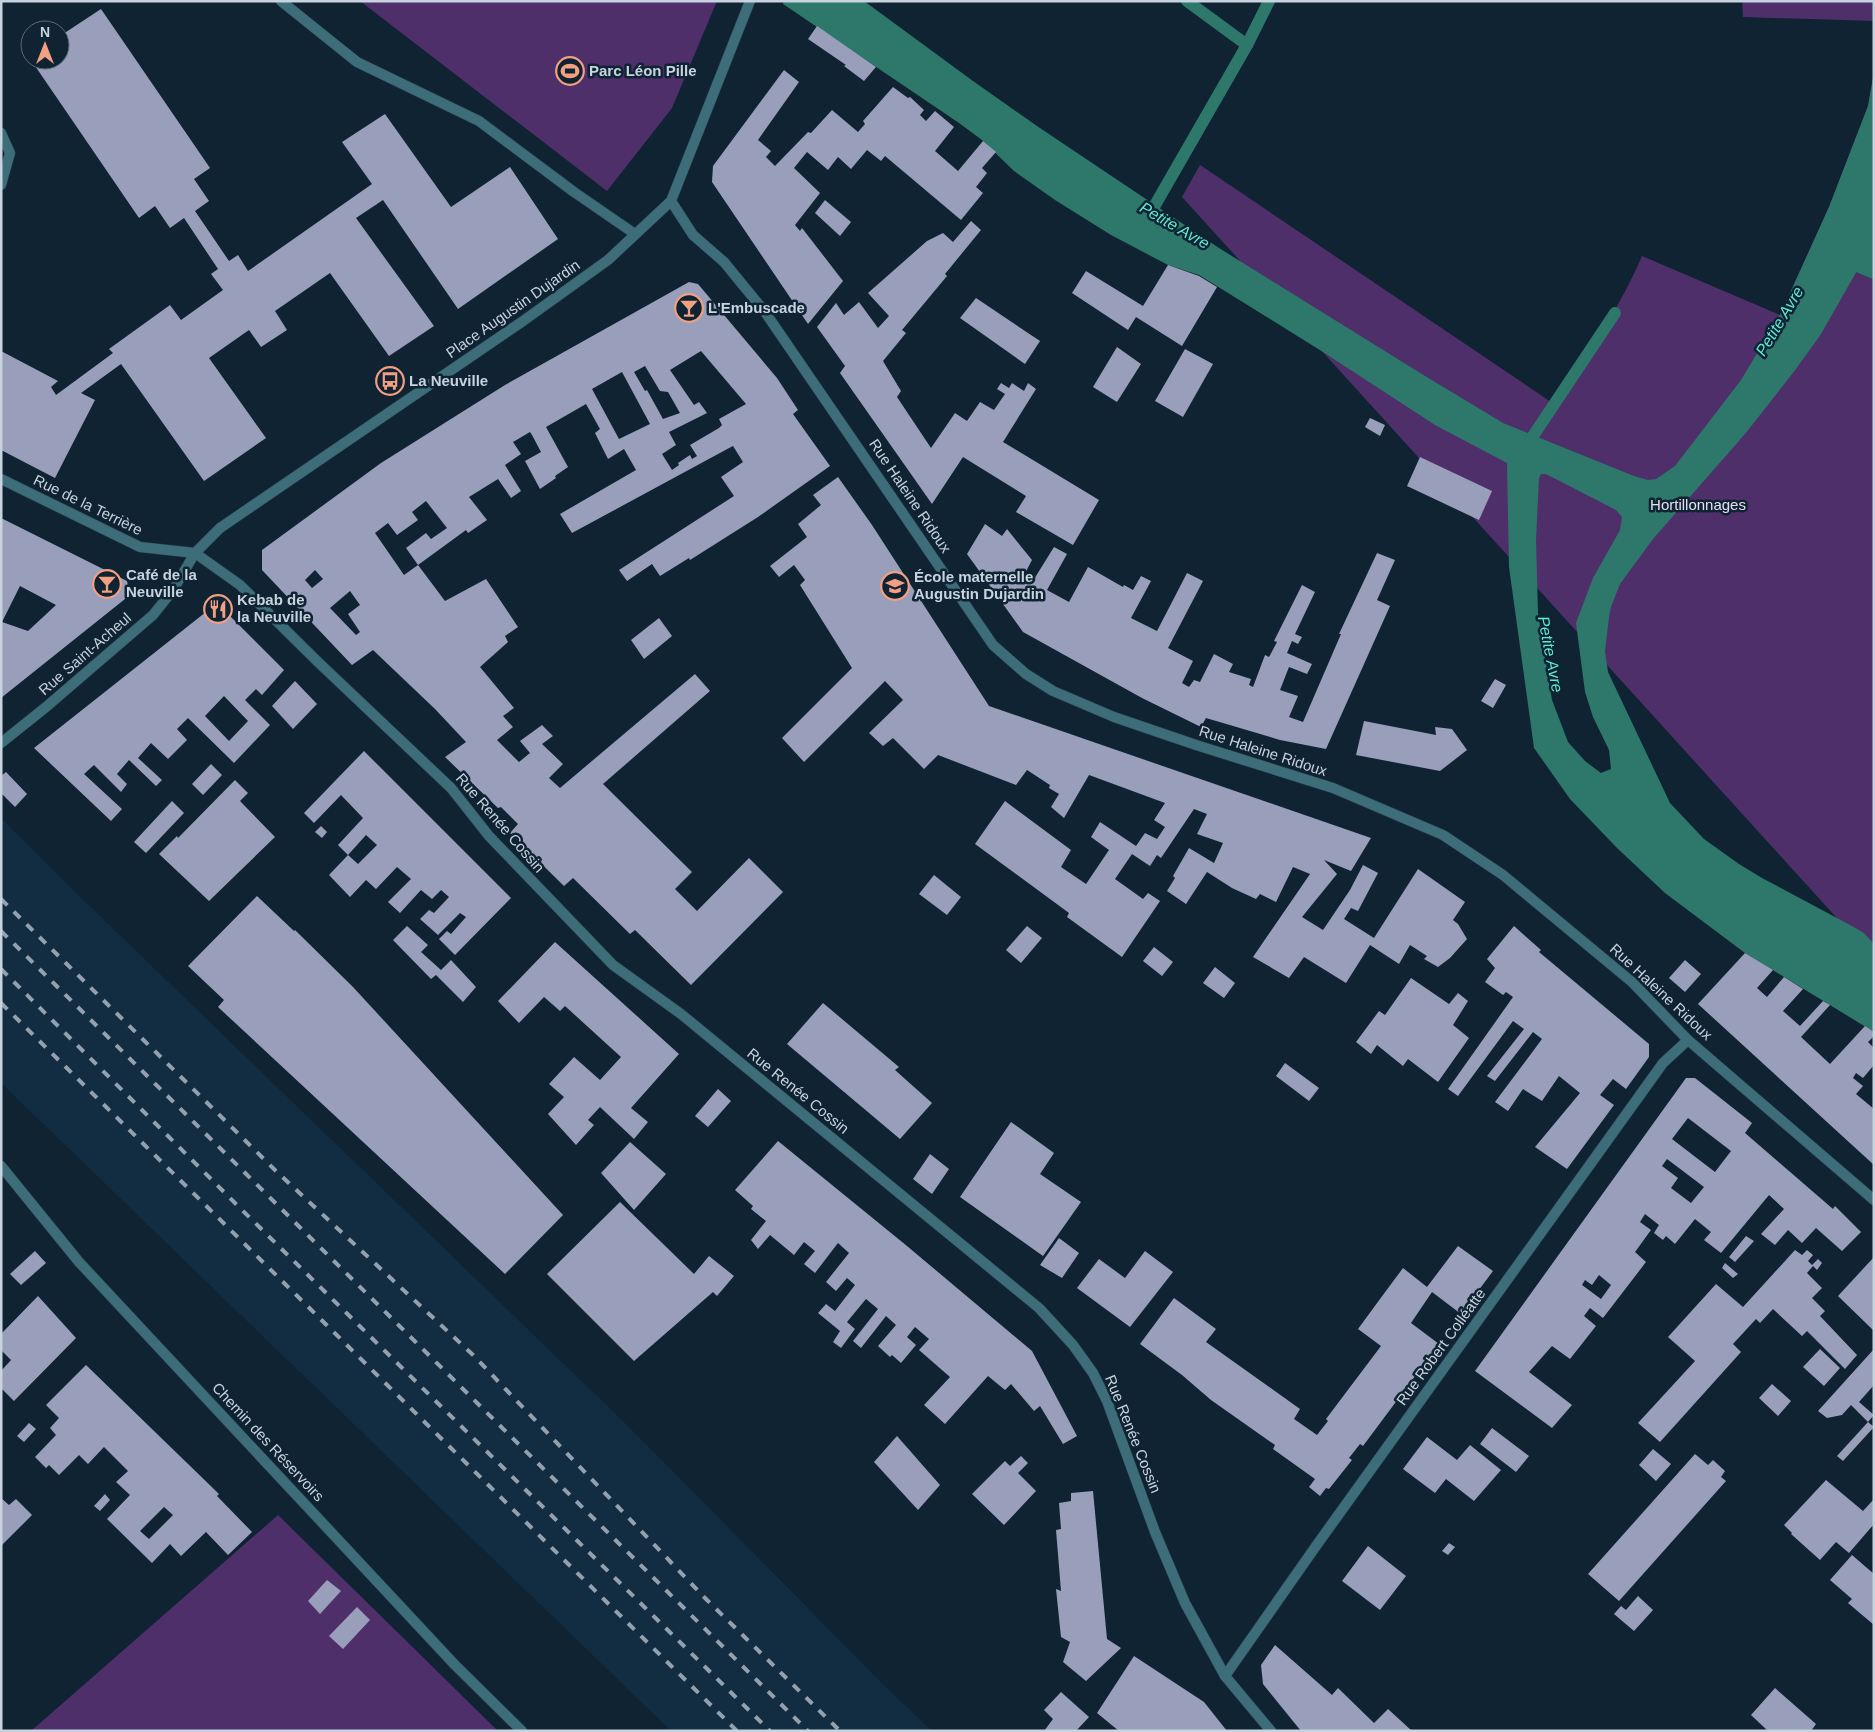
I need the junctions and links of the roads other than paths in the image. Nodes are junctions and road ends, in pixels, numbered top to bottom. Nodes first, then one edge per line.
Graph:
1 (281, 1) edge
2 (750, 1) edge
3 (1, 132) edge
4 (1, 185) edge
5 (671, 202) junction
6 (635, 234) junction
7 (1, 480) edge
8 (194, 553) junction
9 (1, 743) edge
10 (1688, 1040) junction
11 (1, 1166) edge
12 (1874, 1200) edge
13 (1224, 1676) junction
14 (522, 1731) edge
15 (1271, 1731) edge

1 - 6 street
2 - 5 street, Place Augustin Dujardin
3 - 4 street
5 - 6 street, Place Augustin Dujardin
5 - 10 street, Rue Haleine Ridoux
6 - 8 street, Place Augustin Dujardin
7 - 8 street, Rue de la Terrière
8 - 9 street, Rue Saint-Acheul
8 - 13 street, Rue Renée Cossin
10 - 12 street, Rue Haleine Ridoux
10 - 13 street, Rue Robert Colléatte
11 - 14 street, Chemin des Réservoirs
13 - 15 street, Rue Renée Cossin

